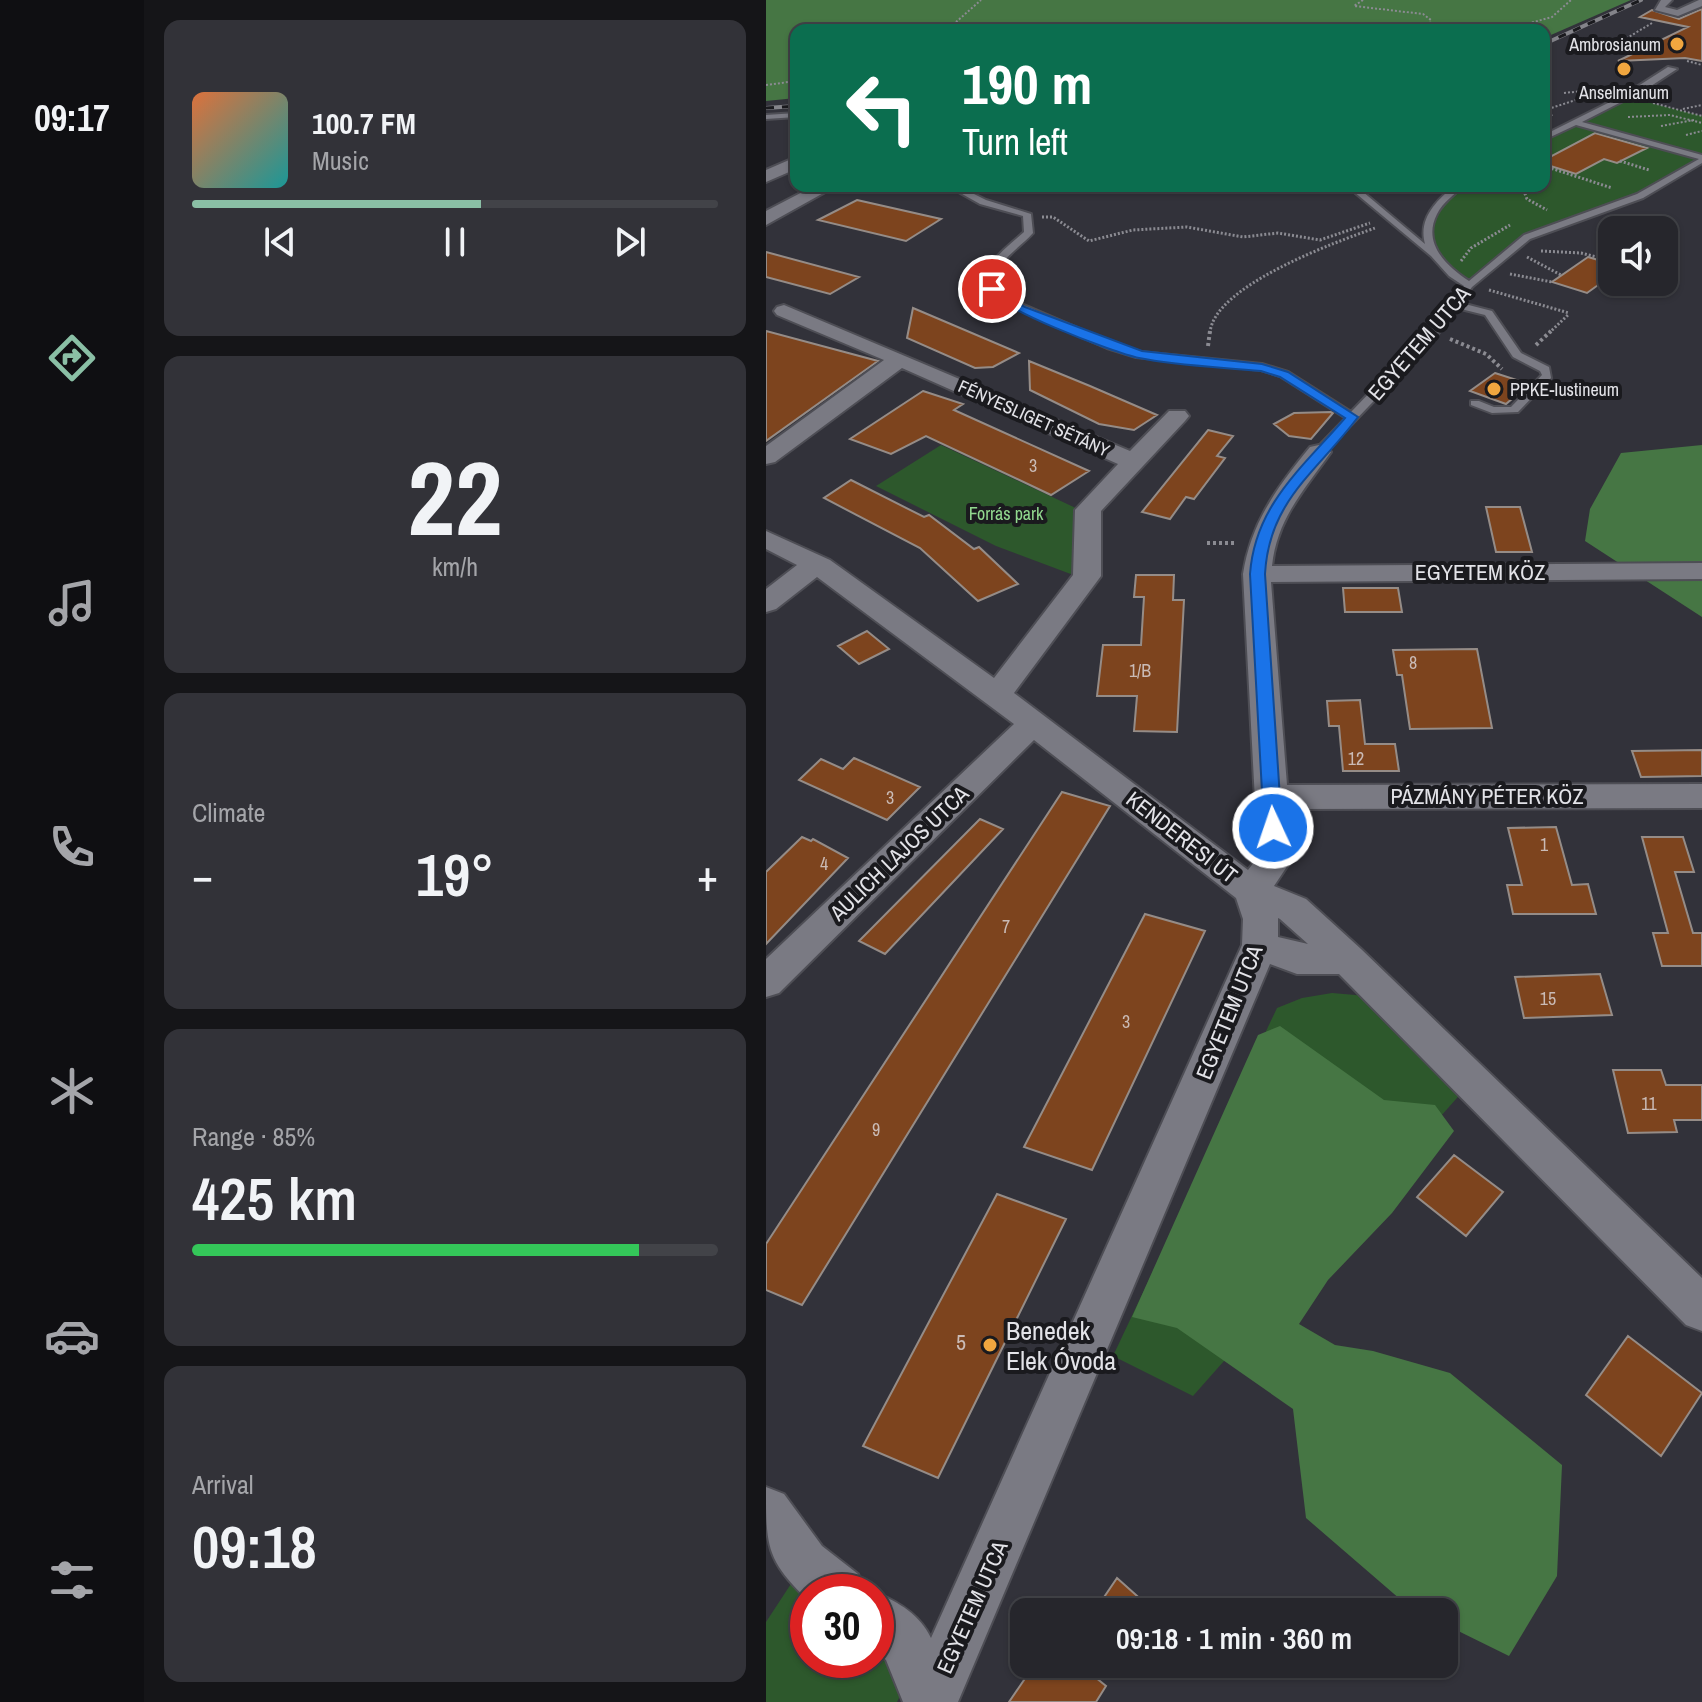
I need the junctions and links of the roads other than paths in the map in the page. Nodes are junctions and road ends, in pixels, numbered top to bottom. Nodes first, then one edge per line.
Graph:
1 (1667, 0) edge
2 (1702, 2) edge
3 (1672, 69) dead end
4 (1627, 97) joint
5 (790, 115) edge
6 (766, 117) edge
7 (1572, 122) junction
8 (1550, 135) edge
9 (1702, 159) edge
10 (790, 165) edge
11 (766, 177) edge
12 (816, 192) edge
13 (964, 192) edge
14 (1359, 192) edge
15 (1452, 192) edge
16 (766, 219) edge
17 (1430, 253) junction
18 (1469, 285) junction
19 (1455, 304) junction
20 (784, 311) dead end
21 (900, 359) junction
22 (1475, 403) dead end
23 (1177, 416) dead end
24 (1352, 417) junction
25 (1319, 452) joint
26 (766, 457) edge
27 (1132, 461) junction
28 (766, 539) edge
29 (816, 564) junction
30 (1702, 571) edge
31 (1257, 574) junction
32 (766, 603) edge
33 (997, 695) junction
34 (1032, 724) junction
35 (1702, 796) edge
36 (1272, 797) junction
37 (1251, 891) junction
38 (1260, 945) junction
39 (1348, 959) junction
40 (766, 982) edge
41 (1702, 1309) edge
42 (766, 1512) edge
43 (817, 1574) edge
44 (894, 1633) edge
45 (931, 1702) edge

1 - 2 street
3 - 4 street
4 - 7 lane
5 - 6 lane
7 - 8 lane
7 - 9 lane
9 - 18 lane, EGYETEM UTCA
10 - 11 street
12 - 16 street
13 - 24 lane
14 - 17 lane
15 - 17 lane
17 - 18 lane
18 - 19 lane, EGYETEM UTCA
19 - 22 lane
19 - 24 lane, EGYETEM UTCA
20 - 21 street, FÉNYESLIGET SÉTÁNY
21 - 26 street
21 - 27 street, FÉNYESLIGET SÉTÁNY
23 - 27 street
24 - 25 lane, EGYETEM UTCA
25 - 31 street, EGYETEM UTCA
27 - 33 street, FÉNYESLIGET SÉTÁNY
28 - 29 street, KENDERESI ÚT
29 - 32 street
29 - 33 street, KENDERESI ÚT
30 - 31 street, EGYETEM KÖZ
31 - 36 street, EGYETEM UTCA
33 - 34 street, KENDERESI ÚT
34 - 37 street, KENDERESI ÚT
34 - 40 street, AULICH LAJOS UTCA
35 - 36 street, PÁZMÁNY PÉTER KÖZ
36 - 37 street, EGYETEM UTCA
37 - 38 street, EGYETEM UTCA
37 - 39 street, KENDERESI ÚT
38 - 39 street
38 - 45 street, EGYETEM UTCA
39 - 41 street, KENDERESI ÚT
42 - 43 street
44 - 45 street

